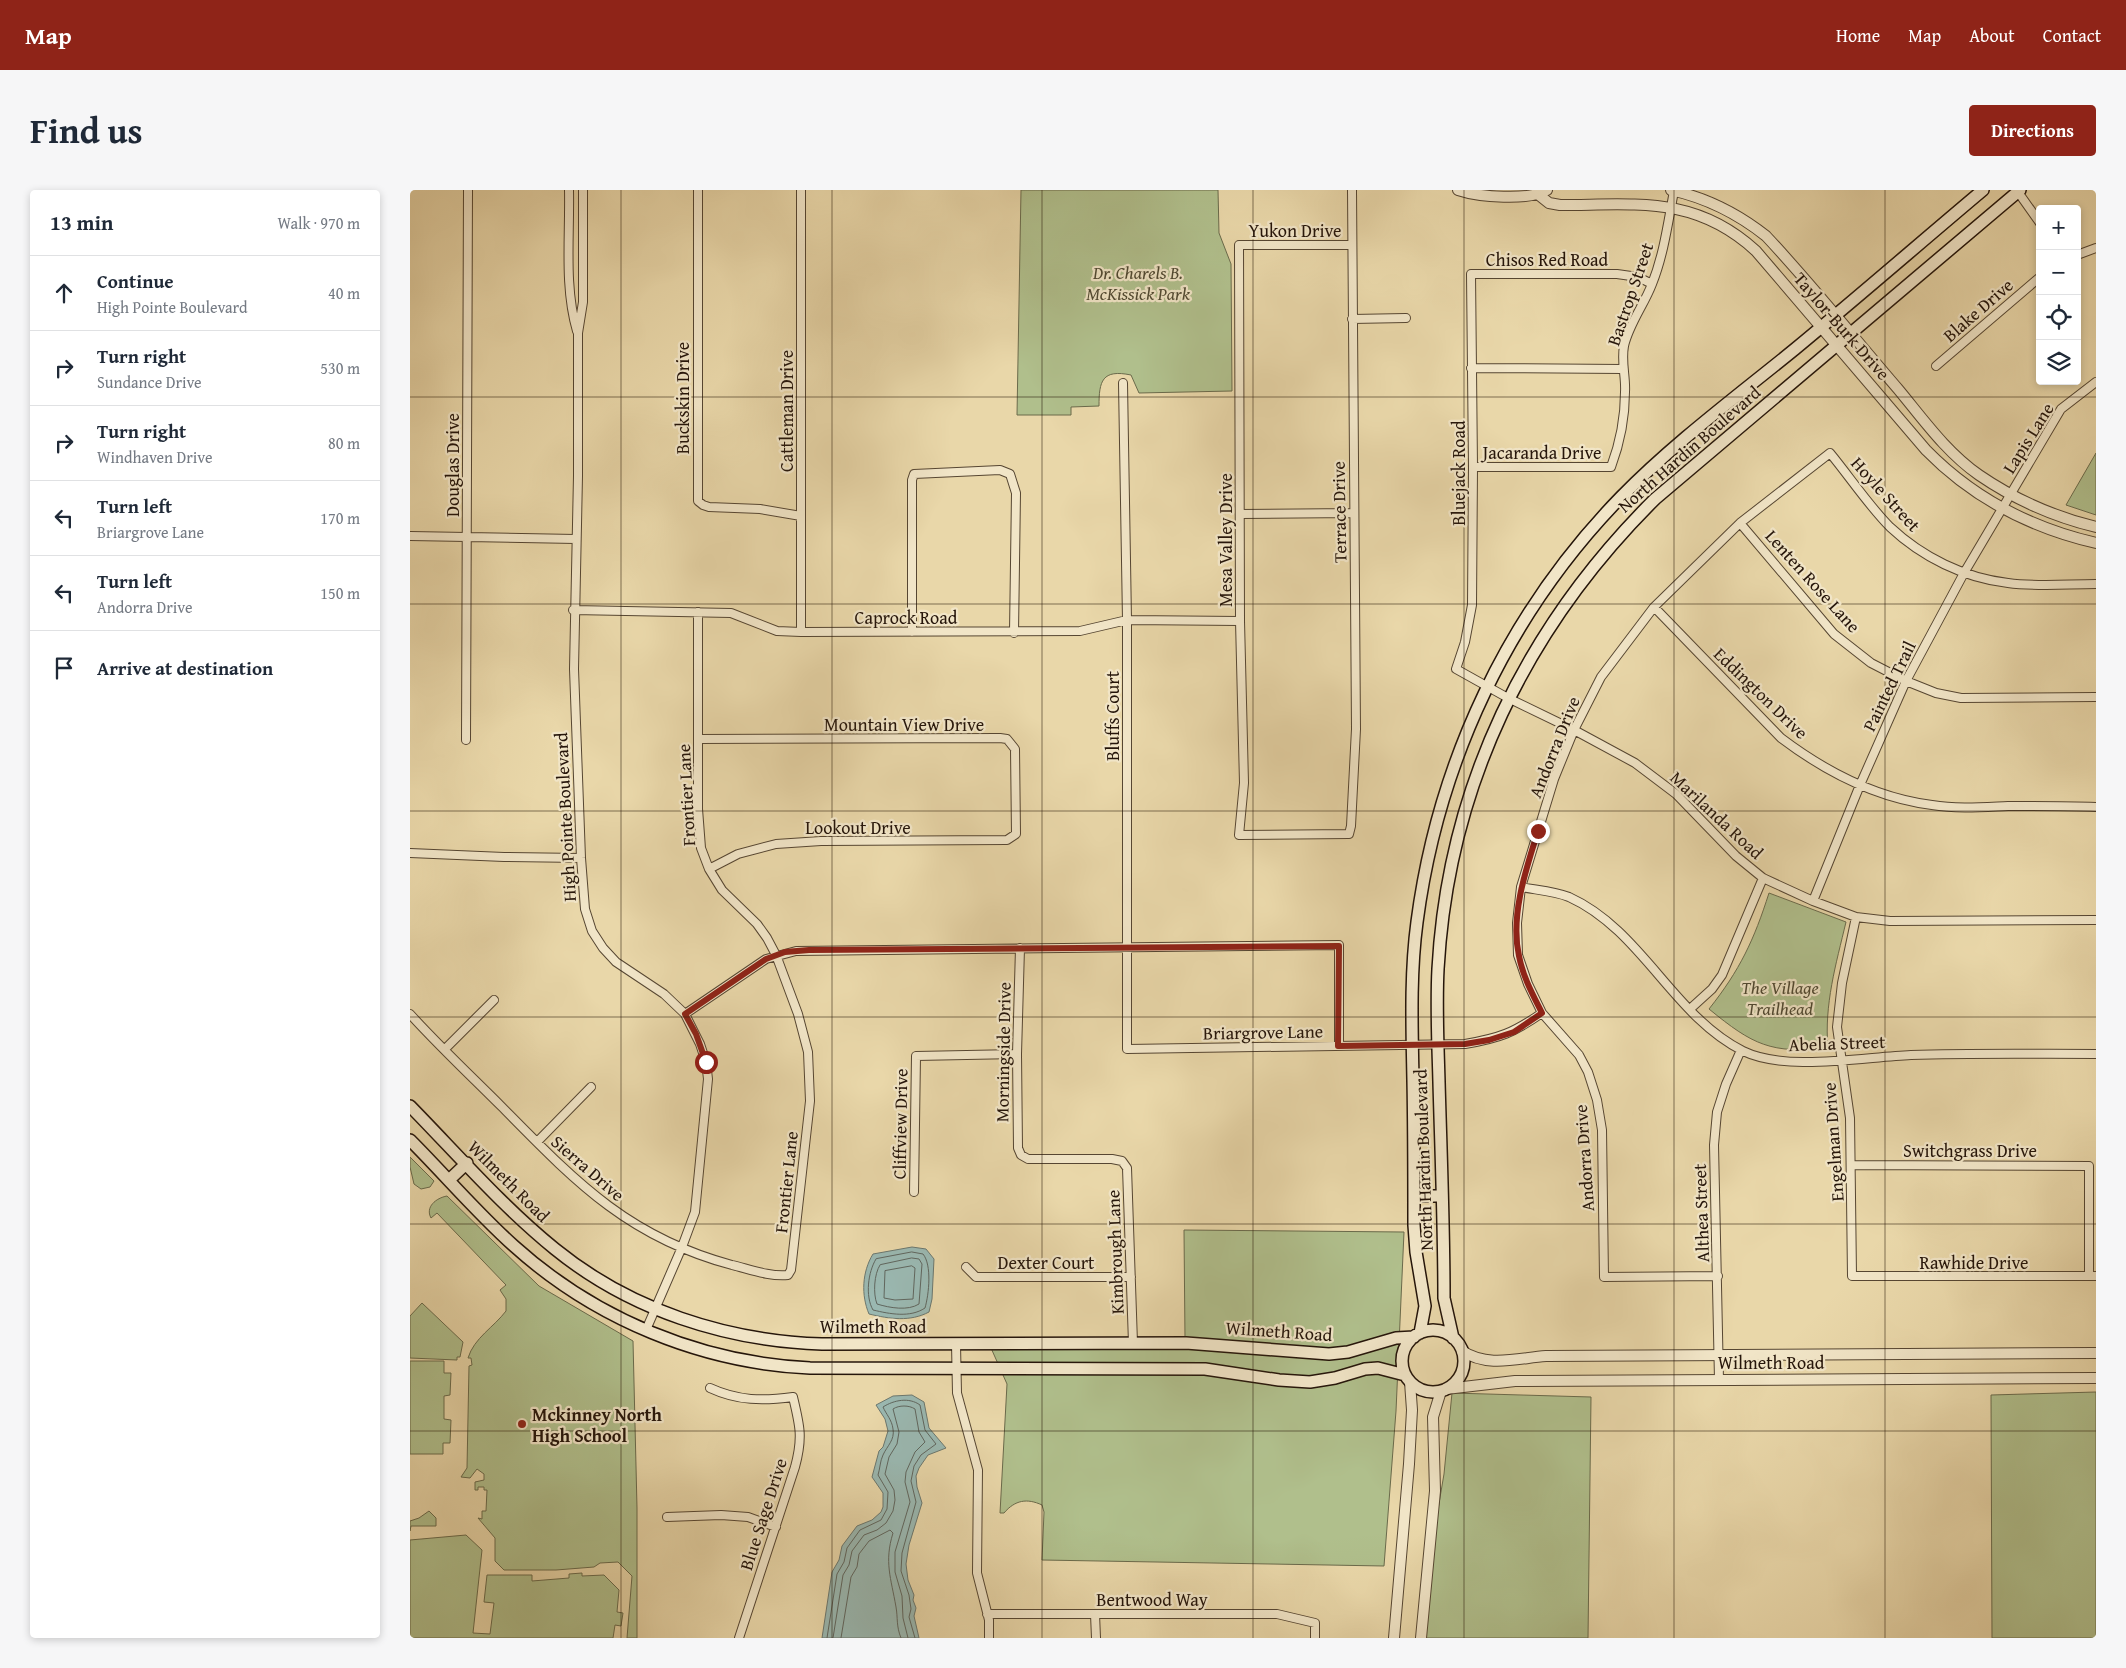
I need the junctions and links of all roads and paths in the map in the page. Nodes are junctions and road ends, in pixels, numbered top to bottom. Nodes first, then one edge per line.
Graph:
1 (468, 190) edge
2 (569, 190) edge
3 (583, 190) edge
4 (698, 190) edge
5 (801, 190) edge
6 (1352, 190) edge
7 (1458, 190) edge
8 (1673, 190) edge
9 (1983, 190) edge
10 (2019, 191) edge
11 (1543, 192) edge
12 (1671, 207) junction
13 (2036, 217) edge
14 (1239, 245) joint
15 (1351, 245) junction
16 (2096, 248) edge
17 (2081, 254) edge
18 (1471, 274) joint
19 (2036, 280) edge
20 (1652, 284) junction
21 (1836, 315) junction
22 (1406, 318) dead end
23 (1352, 319) junction
24 (1822, 327) junction
25 (578, 333) junction
26 (1850, 333) junction
27 (1837, 345) junction
28 (1936, 366) dead end
29 (1471, 368) junction
30 (1622, 369) junction
31 (2096, 382) edge
32 (1123, 383) dead end
33 (1830, 453) joint
34 (1611, 466) joint
35 (1474, 467) junction
36 (2011, 494) junction
37 (2002, 508) junction
38 (1354, 513) junction
39 (1240, 514) junction
40 (801, 516) junction
41 (1740, 522) junction
42 (2096, 527) edge
43 (410, 536) edge
44 (466, 536) junction
45 (576, 538) junction
46 (2096, 543) edge
47 (1964, 573) junction
48 (2096, 584) edge
49 (1654, 607) junction
50 (573, 610) junction
51 (698, 612) junction
52 (1127, 620) junction
53 (1240, 621) junction
54 (801, 632) junction
55 (912, 632) junction
56 (1014, 633) junction
57 (1456, 670) joint
58 (1906, 681) junction
59 (1487, 687) junction
60 (2096, 697) edge
61 (1508, 698) junction
62 (1574, 730) junction
63 (698, 739) junction
64 (466, 740) dead end
65 (1860, 785) junction
66 (2096, 807) edge
67 (1239, 835) joint
68 (1012, 838) joint
69 (410, 853) edge
70 (581, 858) junction
71 (709, 869) junction
72 (1763, 878) junction
73 (1521, 887) junction
74 (1813, 901) junction
75 (1856, 917) junction
76 (2096, 920) edge
77 (1128, 947) junction
78 (1020, 948) junction
79 (776, 955) junction
80 (494, 1000) dead end
81 (1690, 1009) junction
82 (1542, 1013) junction
83 (410, 1014) edge
84 (685, 1014) junction
85 (1438, 1044) junction
86 (1412, 1045) junction
87 (1338, 1046) junction
88 (445, 1049) junction
89 (1127, 1049) joint
90 (1741, 1050) junction
91 (1016, 1054) junction
92 (2096, 1054) edge
93 (1841, 1059) junction
94 (591, 1087) dead end
95 (410, 1106) edge
96 (410, 1140) edge
97 (537, 1142) junction
98 (1122, 1161) joint
99 (467, 1163) junction
100 (1852, 1165) junction
101 (449, 1180) junction
102 (914, 1192) dead end
103 (1414, 1196) junction
104 (1442, 1196) junction
105 (682, 1247) junction
106 (966, 1267) dead end
107 (788, 1275) joint
108 (1131, 1276) junction
109 (1718, 1276) junction
110 (1852, 1276) joint
111 (2093, 1276) edge
112 (656, 1308) junction
113 (646, 1330) junction
114 (1417, 1335) junction
115 (1453, 1338) junction
116 (956, 1344) junction
117 (1133, 1344) junction
118 (1462, 1351) junction
119 (2096, 1353) edge
120 (1719, 1355) junction
121 (956, 1368) junction
122 (1408, 1378) junction
123 (2096, 1378) edge
124 (1720, 1380) junction
125 (710, 1388) dead end
126 (1443, 1390) junction
127 (667, 1517) dead end
128 (776, 1527) junction
129 (988, 1614) junction
130 (1095, 1614) junction
131 (739, 1638) edge
132 (989, 1638) edge
133 (1096, 1638) edge
134 (1315, 1638) edge
135 (1394, 1638) edge
136 (1421, 1638) edge

1 - 44 street, Douglas Drive
2 - 25 street, High Pointe Boulevard
3 - 25 street, High Pointe Boulevard
4 - 40 street, Buckskin Drive
5 - 40 street, Cattleman Drive
6 - 15 street, Terrace Drive
7 - 11 street, Taylor-Burk Drive
8 - 12 street, Bastrop Street
8 - 21 street, Taylor-Burk Drive
9 - 21 main road, North Hardin Boulevard
10 - 13 street
10 - 26 main road, North Hardin Boulevard
11 - 12 street, Taylor-Burk Drive
12 - 20 street, Bastrop Street
12 - 24 street, Taylor-Burk Drive
14 - 15 street, Yukon Drive
14 - 39 street, Mesa Valley Drive
15 - 23 street, Terrace Drive
16 - 17 street
18 - 20 street, Chisos Red Road
18 - 29 street, Bluejack Road
19 - 28 street, Blake Drive
20 - 30 street, Bastrop Street
21 - 24 main road, North Hardin Boulevard
21 - 26 street, Taylor-Burk Drive
22 - 23 street
23 - 38 street, Terrace Drive
24 - 27 street, Taylor-Burk Drive
24 - 59 main road, North Hardin Boulevard
25 - 45 street, High Pointe Boulevard
26 - 27 main road, North Hardin Boulevard
26 - 36 street, Taylor-Burk Drive
27 - 37 street, Taylor-Burk Drive
27 - 61 main road, North Hardin Boulevard
29 - 30 street
29 - 35 street, Bluejack Road
30 - 34 street, Bastrop Street
31 - 36 street, Lapis Lane
32 - 52 street, Bluffs Court
33 - 41 street, Andorra Drive
33 - 47 street, Hoyle Street
34 - 35 street, Jacaranda Drive
35 - 57 street, Bluejack Road
36 - 37 street, Painted Trail
36 - 42 street, Taylor-Burk Drive
37 - 46 street, Taylor-Burk Drive
37 - 47 street, Painted Trail
38 - 39 street
38 - 67 street, Terrace Drive
39 - 53 street, Mesa Valley Drive
40 - 54 street, Cattleman Drive
41 - 49 street, Andorra Drive
41 - 58 street, Lenten Rose Lane
43 - 44 street
44 - 45 street
44 - 64 street, Douglas Drive
45 - 50 street, High Pointe Boulevard
47 - 48 street, Hoyle Street
47 - 58 street, Painted Trail
49 - 62 street, Andorra Drive
49 - 65 street, Eddington Drive
50 - 51 street, Caprock Road
50 - 70 street, High Pointe Boulevard
51 - 54 street, Caprock Road
51 - 63 street, Frontier Lane
52 - 53 street, Caprock Road
52 - 56 street, Caprock Road
52 - 77 street, Bluffs Court
53 - 67 street, Mesa Valley Drive
54 - 55 street, Caprock Road
55 - 56 street, Caprock Road
55 - 56 street
57 - 59 street, Marilanda Road
58 - 60 street, Lenten Rose Lane
58 - 65 street, Painted Trail
59 - 61 street, Marilanda Road
59 - 86 main road, North Hardin Boulevard
61 - 62 street, Marilanda Road
61 - 85 main road, North Hardin Boulevard
62 - 72 street, Marilanda Road
62 - 73 street, Andorra Drive
63 - 68 street, Mountain View Drive
63 - 71 street, Frontier Lane
65 - 66 street, Eddington Drive
65 - 74 street, Painted Trail
68 - 71 street, Lookout Drive
69 - 70 street
70 - 84 street, High Pointe Boulevard
71 - 79 street, Frontier Lane
72 - 74 street, Marilanda Road
72 - 81 street
73 - 81 street, Abelia Street
73 - 82 street, Andorra Drive
74 - 75 street, Marilanda Road
75 - 76 street, Marilanda Road
75 - 93 street, Engelman Drive
77 - 78 street
77 - 87 street
77 - 89 street, Bluffs Court
78 - 79 street
78 - 91 street, Morningside Drive
79 - 84 street
79 - 107 street, Frontier Lane
80 - 88 street
81 - 90 street, Abelia Street
82 - 85 street, Briargrove Lane
82 - 109 street, Andorra Drive
83 - 88 street, Sierra Drive
84 - 105 street, High Pointe Boulevard
85 - 86 street, Briargrove Lane
85 - 104 main road, North Hardin Boulevard
86 - 87 street, Briargrove Lane
86 - 103 main road, North Hardin Boulevard
87 - 89 street, Briargrove Lane
88 - 97 street, Sierra Drive
90 - 93 street, Abelia Street
90 - 109 street, Althea Street
91 - 98 street, Morningside Drive
91 - 102 street, Cliffview Drive
92 - 93 street, Abelia Street
93 - 100 street, Engelman Drive
94 - 97 street
95 - 99 main road, Wilmeth Road
96 - 101 main road
97 - 105 street, Sierra Drive
98 - 108 street, Kimbrough Lane
99 - 101 main road
99 - 112 main road, Wilmeth Road
100 - 110 street, Engelman Drive
100 - 111 street, Switchgrass Drive
101 - 113 main road
103 - 104 main road
103 - 114 main road, North Hardin Boulevard
104 - 115 main road, North Hardin Boulevard
105 - 107 street, Sierra Drive
105 - 112 street, High Pointe Boulevard
106 - 108 street, Dexter Court
108 - 117 street, Kimbrough Lane
109 - 120 street, Althea Street
110 - 111 street, Rawhide Drive
112 - 113 street, High Pointe Boulevard
112 - 116 main road, Wilmeth Road
113 - 121 main road
114 - 115 main road
114 - 117 main road, Wilmeth Road
114 - 122 main road
115 - 118 main road
116 - 117 main road, Wilmeth Road
116 - 121 street
118 - 120 street, Wilmeth Road
118 - 126 main road
119 - 120 street, Wilmeth Road
120 - 124 street, Althea Street
121 - 122 main road
121 - 129 street
122 - 126 main road
122 - 135 street
123 - 124 street, Wilmeth Road
124 - 126 street, Wilmeth Road
125 - 128 street, Blue Sage Drive
126 - 136 street
127 - 128 street
128 - 131 street, Blue Sage Drive
129 - 130 street, Bentwood Way
129 - 132 street
130 - 133 street
130 - 134 street, Bentwood Way

